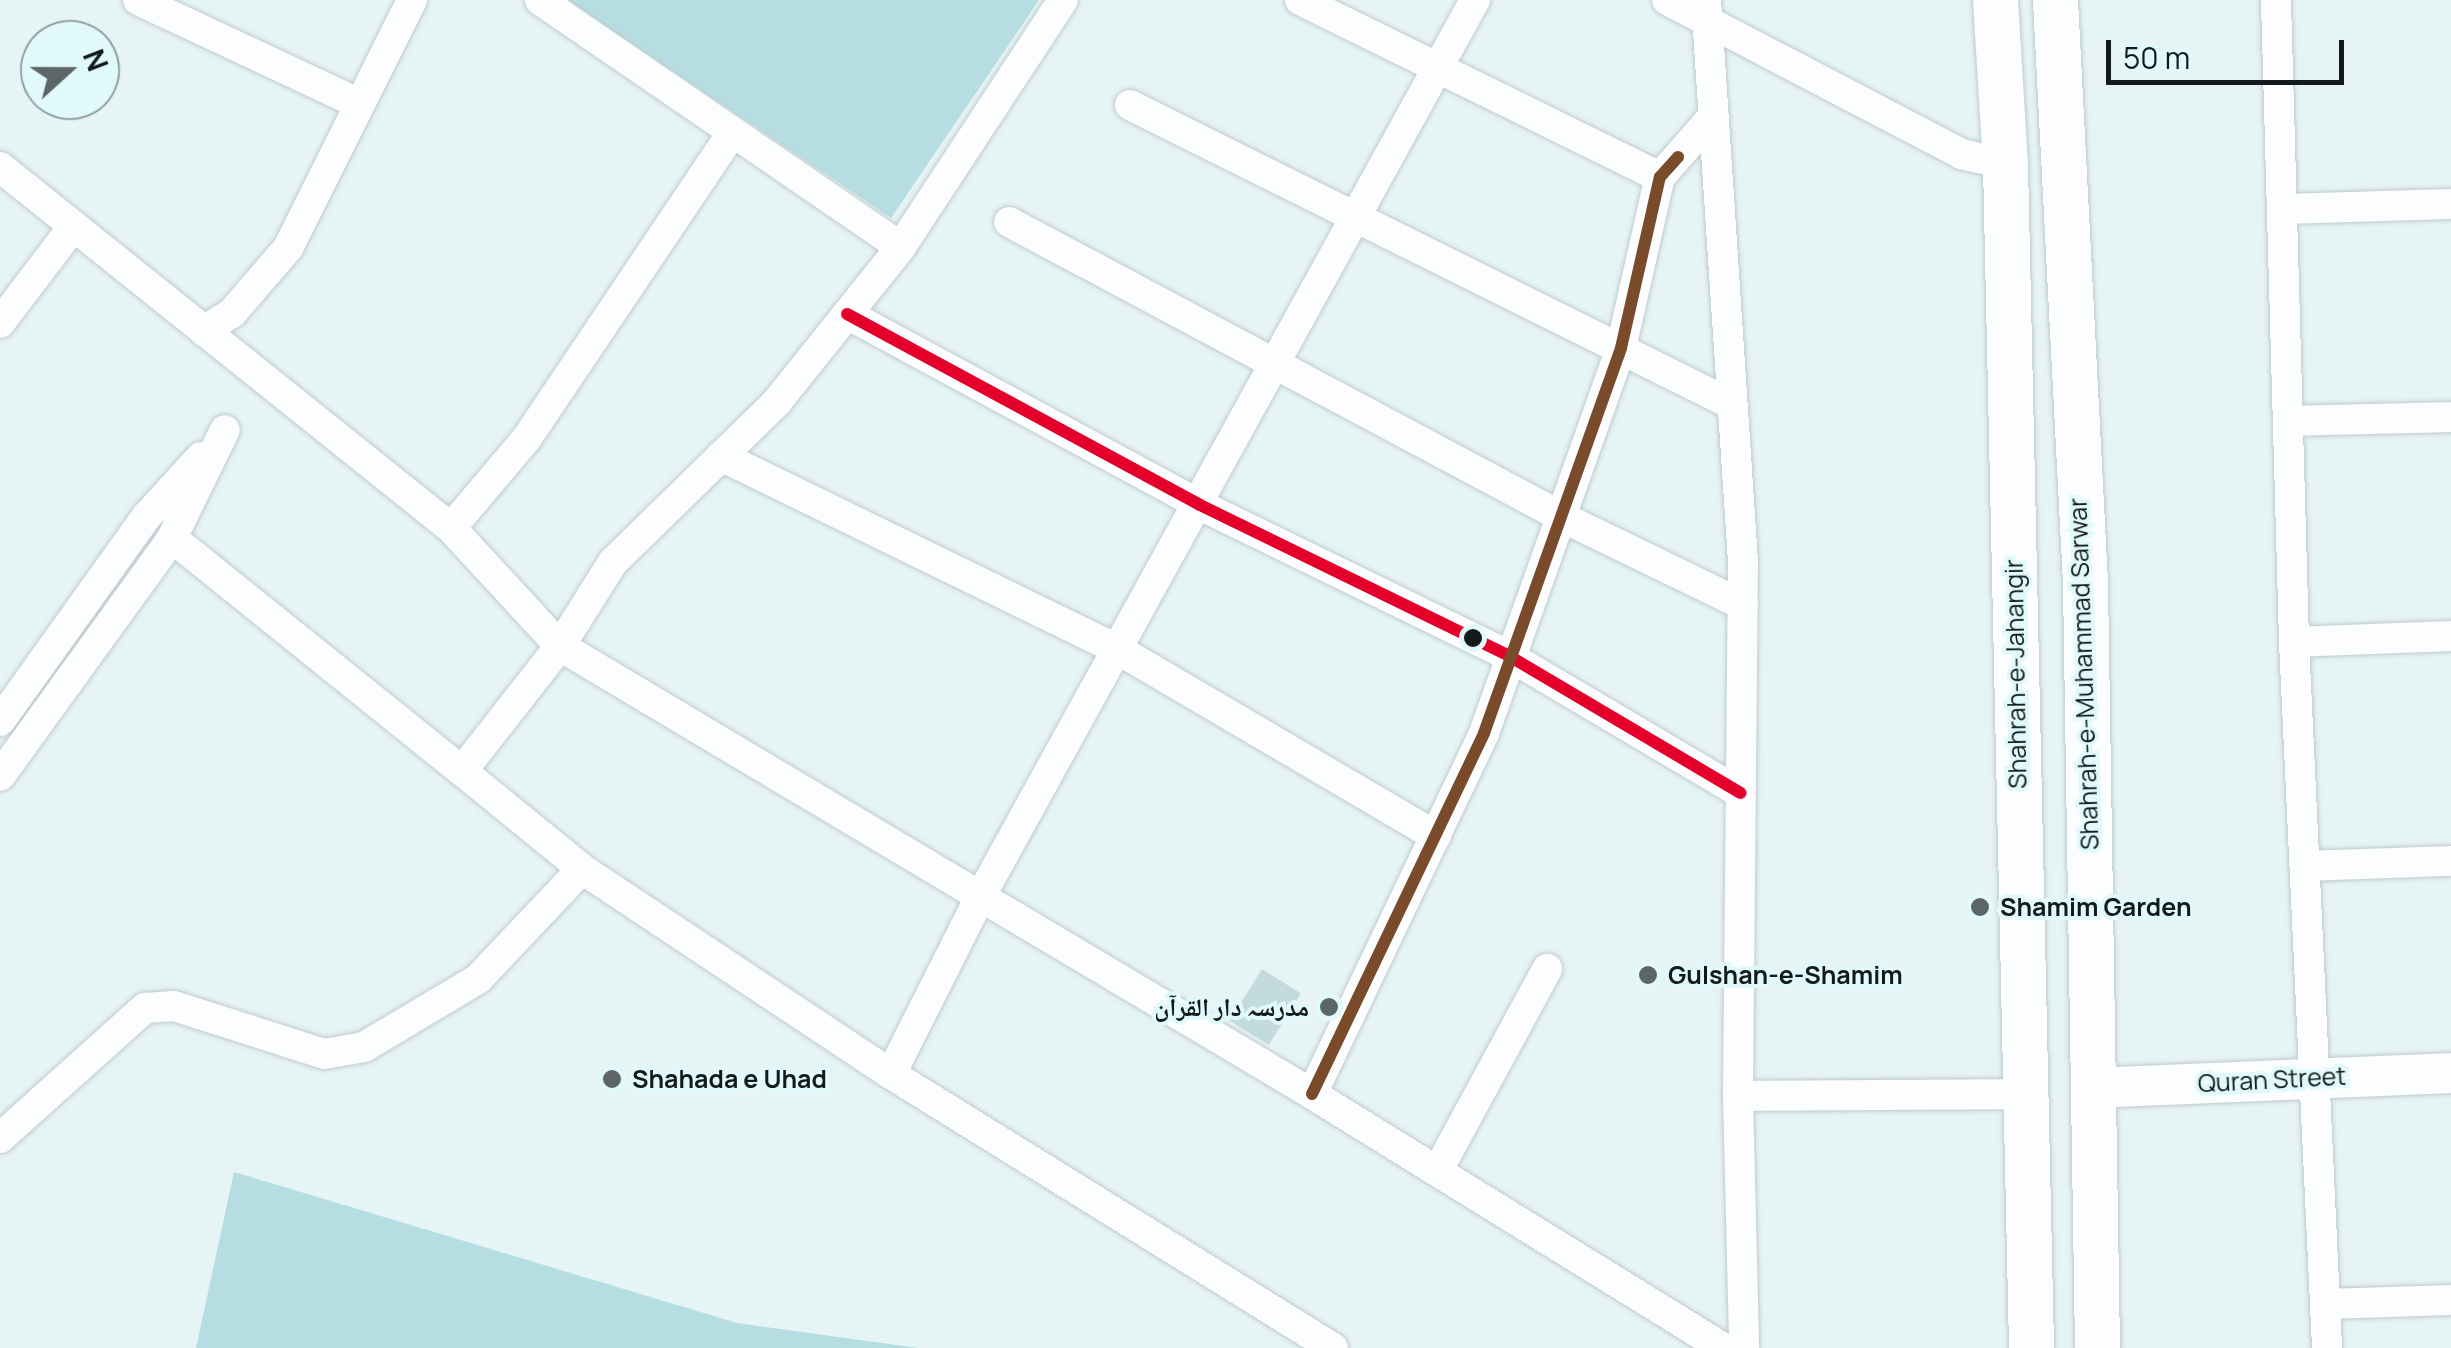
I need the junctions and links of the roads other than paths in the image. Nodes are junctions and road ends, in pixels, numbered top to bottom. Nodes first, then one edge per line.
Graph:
1 (138, 0) edge
2 (412, 0) edge
3 (540, 0) edge
4 (1063, 0) edge
5 (1300, 0) edge
6 (1475, 0) edge
7 (1667, 0) edge
8 (1995, 0) edge
9 (2055, 0) edge
10 (2276, 0) edge
11 (1705, 10) edge
12 (1436, 72) junction
13 (356, 102) junction
14 (1130, 104) dead end
15 (1709, 121) junction
16 (733, 132) junction
17 (2005, 164) junction
18 (0, 168) edge
19 (1660, 177) junction
20 (2451, 204) edge
21 (2282, 210) junction
22 (1356, 216) junction
23 (1009, 222) dead end
24 (73, 226) junction
25 (900, 247) junction
26 (847, 314) junction
27 (0, 324) edge
28 (204, 331) junction
29 (1620, 348) junction
30 (1275, 364) junction
31 (1731, 404) junction
32 (2451, 417) edge
33 (2288, 421) junction
34 (721, 456) junction
35 (1198, 504) junction
36 (1564, 518) junction
37 (451, 528) junction
38 (172, 538) junction
39 (1743, 604) junction
40 (2451, 636) edge
41 (2294, 642) junction
42 (560, 646) junction
43 (1117, 650) junction
44 (1509, 656) junction
45 (0, 722) edge
46 (462, 771) junction
47 (0, 776) edge
48 (1741, 793) junction
49 (1436, 836) junction
50 (2451, 860) edge
51 (2306, 866) junction
52 (582, 869) junction
53 (979, 900) junction
54 (1548, 969) dead end
55 (2451, 1072) edge
56 (891, 1074) junction
57 (2315, 1078) junction
58 (2093, 1088) junction
59 (1312, 1094) junction
60 (2025, 1094) junction
61 (1738, 1096) junction
62 (0, 1138) edge
63 (1438, 1170) junction
64 (2451, 1300) edge
65 (2325, 1304) junction
66 (1333, 1348) edge
67 (1724, 1348) edge
68 (1744, 1348) edge
69 (2031, 1348) edge
70 (2097, 1348) edge
71 (2327, 1348) edge

1 - 13 street
2 - 13 street
3 - 16 street
4 - 25 street
5 - 12 street
6 - 12 street
7 - 11 street
8 - 17 main road, Shahrah-e-Jahangir
9 - 58 main road, Shahrah-e-Muhammad Sarwar
10 - 21 street
11 - 15 street
11 - 17 street
12 - 19 street
12 - 22 street
13 - 28 street
14 - 22 street
15 - 19 street
15 - 31 street
16 - 25 street
16 - 37 street
17 - 60 main road, Shahrah-e-Jahangir
18 - 24 street
19 - 29 street
20 - 21 street
21 - 33 street
22 - 29 street
22 - 30 street
23 - 30 street
24 - 27 street
24 - 28 street
25 - 26 street
26 - 34 street
26 - 35 street
28 - 37 street
29 - 31 street
29 - 36 street
30 - 35 street
30 - 36 street
31 - 39 street
32 - 33 street
33 - 41 street
34 - 42 street
34 - 43 street
35 - 43 street
35 - 44 street
36 - 39 street
36 - 44 street
37 - 42 street
38 - 45 street
38 - 46 street
38 - 47 street
39 - 48 street
40 - 41 street
41 - 51 street
42 - 46 street
42 - 53 street
43 - 49 street
43 - 53 street
44 - 48 street
44 - 49 street
46 - 52 street
48 - 61 street
49 - 59 street
50 - 51 street
51 - 57 street
52 - 56 street
52 - 62 street
53 - 56 street
53 - 59 street
54 - 63 street
55 - 57 street, Quran Street
56 - 66 street
57 - 58 street, Quran Street
57 - 65 street
58 - 70 main road, Shahrah-e-Muhammad Sarwar
59 - 63 street
60 - 61 street
60 - 69 main road, Shahrah-e-Jahangir
61 - 68 street
63 - 67 street
64 - 65 street
65 - 71 street

